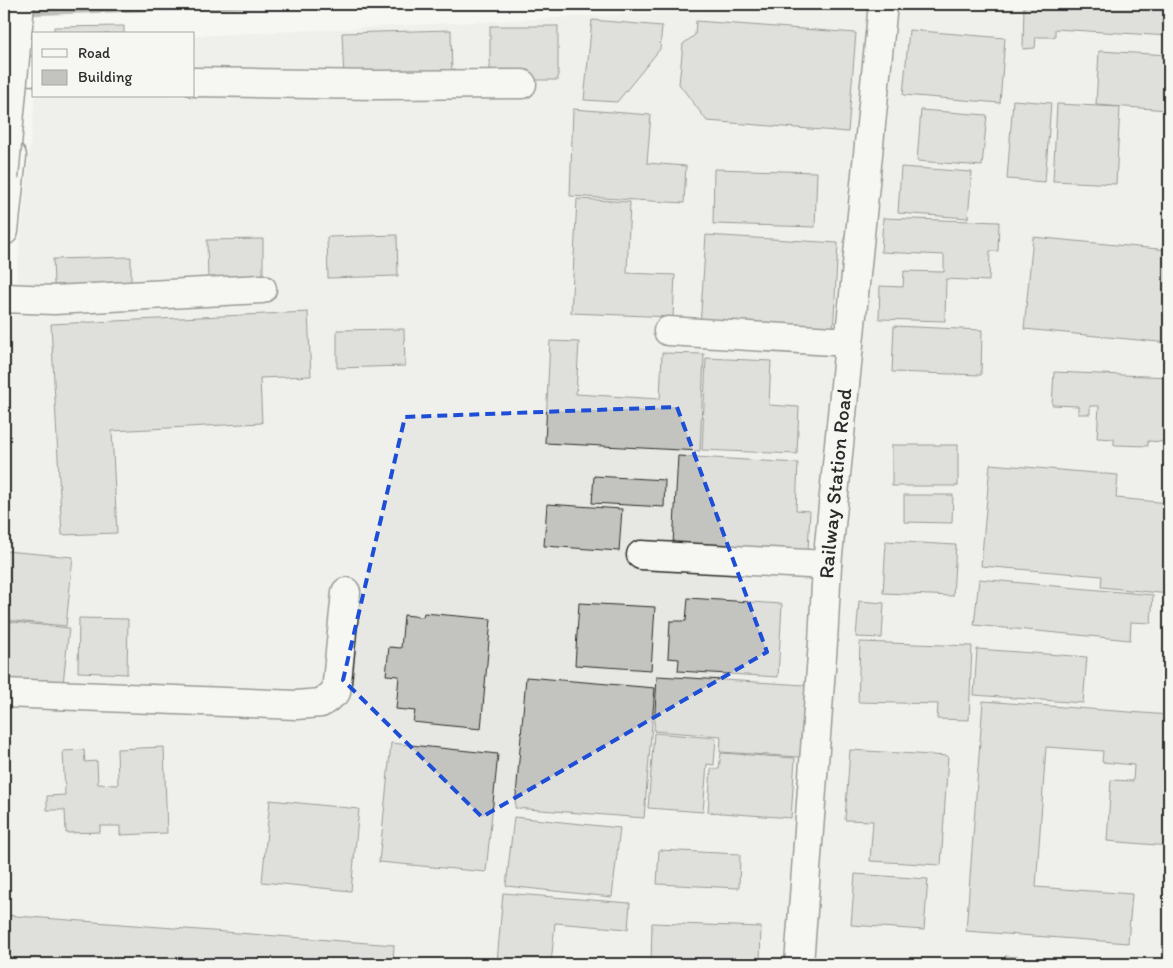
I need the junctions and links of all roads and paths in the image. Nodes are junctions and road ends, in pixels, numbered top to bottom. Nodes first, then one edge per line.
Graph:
1 (20, 4) edge
2 (883, 4) edge
3 (4, 69) edge
4 (32, 71) edge
5 (195, 82) edge
6 (522, 84) dead end
7 (5, 149) edge
8 (4, 177) edge
9 (4, 231) edge
10 (262, 288) dead end
11 (4, 298) edge
12 (668, 331) dead end
13 (849, 342) junction
14 (641, 555) dead end
15 (827, 565) junction
16 (346, 592) dead end
17 (4, 693) edge
18 (799, 964) edge

1 - 7 main road, bridge
2 - 13 main road, Railway Station Road
3 - 4 main road
5 - 6 main road
7 - 8 main road, bridge
7 - 9 main road
10 - 11 main road
12 - 13 main road
13 - 15 main road, Railway Station Road
14 - 15 main road
15 - 18 main road, Railway Station Road
16 - 17 main road

